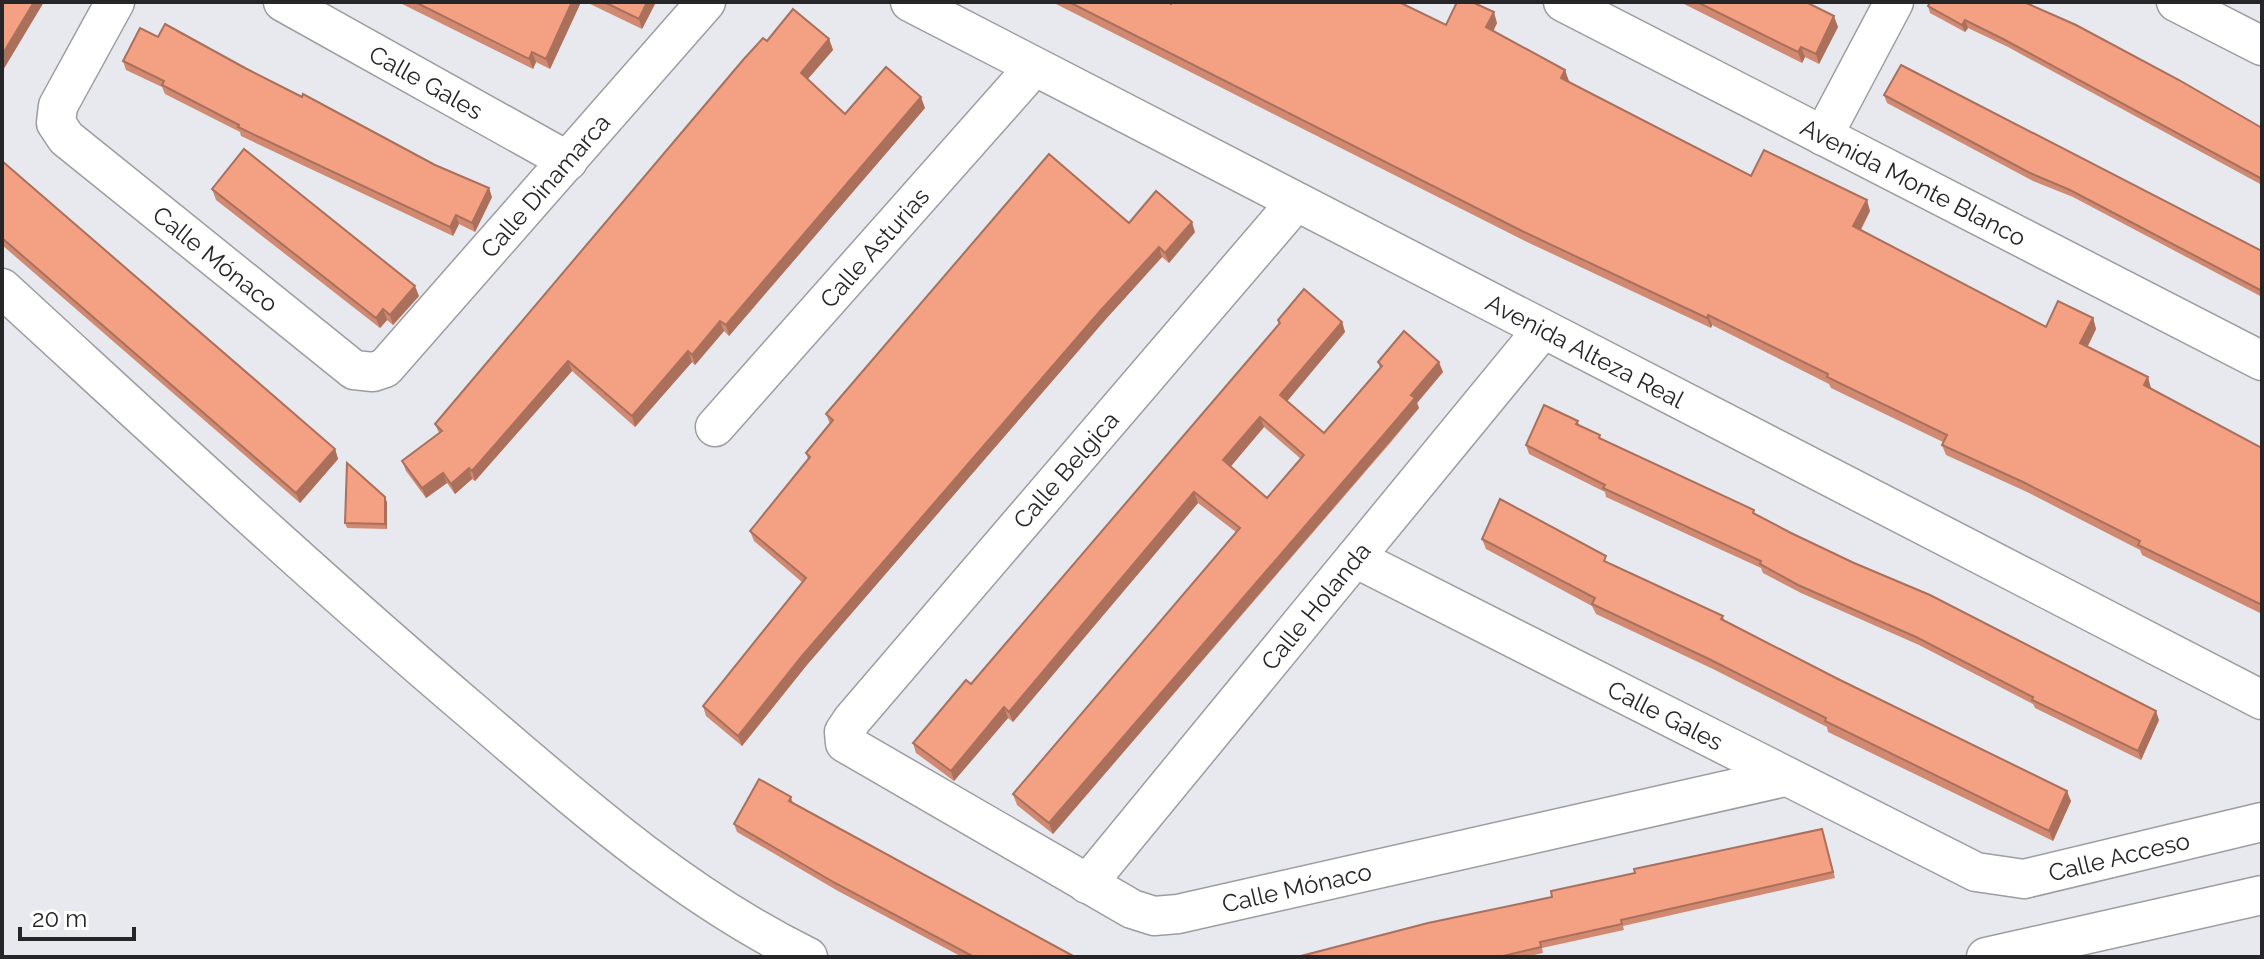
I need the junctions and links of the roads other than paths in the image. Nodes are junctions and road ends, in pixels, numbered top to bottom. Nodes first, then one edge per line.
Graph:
1 (115, 2) edge
2 (283, 2) edge
3 (706, 2) edge
4 (910, 2) edge
5 (1563, 2) edge
6 (1894, 2) edge
7 (2176, 2) edge
8 (2262, 46) edge
9 (1034, 67) junction
10 (1823, 136) junction
11 (568, 161) junction
12 (1296, 202) junction
13 (2, 288) edge
14 (1543, 329) junction
15 (2262, 361) edge
16 (385, 368) joint
17 (715, 427) dead end
18 (1355, 558) junction
19 (2262, 700) edge
20 (845, 743) joint
21 (1785, 777) junction
22 (2262, 822) edge
23 (1976, 872) joint
24 (1087, 884) junction
25 (2262, 895) edge
26 (808, 957) edge
27 (1986, 957) edge

1 - 16 street, Calle Mónaco
2 - 11 street, Calle Gales
3 - 11 street, Calle Dinamarca
4 - 9 street, Avenida Alteza Real
5 - 10 street, Avenida Monte Blanco
6 - 10 street
7 - 8 street
9 - 12 street, Avenida Alteza Real
9 - 17 street, Calle Asturias
10 - 15 street, Avenida Monte Blanco
11 - 16 street, Calle Dinamarca
12 - 14 street, Avenida Alteza Real
12 - 20 street, Calle Belgica
13 - 26 street
14 - 18 street, Calle Holanda
14 - 19 street, Avenida Alteza Real
18 - 21 street, Calle Gales
18 - 24 street, Calle Holanda
20 - 24 street, Calle Mónaco
21 - 23 street, Calle Gales
21 - 24 street, Calle Mónaco
22 - 23 street, Calle Acceso
25 - 27 street

